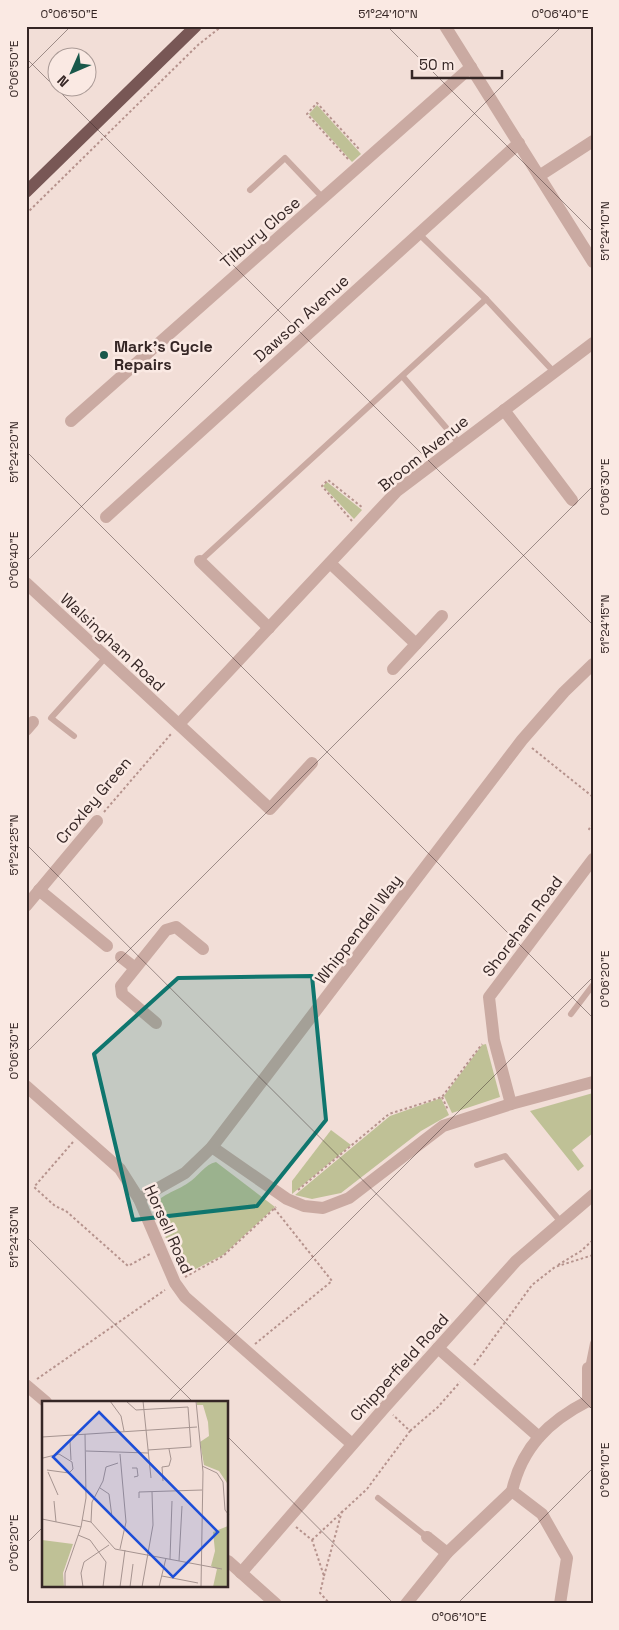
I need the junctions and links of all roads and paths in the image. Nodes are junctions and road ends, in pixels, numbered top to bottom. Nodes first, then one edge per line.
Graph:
1 (196, 26) edge
2 (222, 26) edge
3 (445, 26) edge
4 (471, 67) junction
5 (593, 141) edge
6 (519, 143) junction
7 (367, 159) junction
8 (356, 169) junction
9 (539, 176) junction
10 (250, 190) dead end
11 (26, 192) edge
12 (323, 198) junction
13 (26, 214) edge
14 (419, 234) junction
15 (593, 262) edge
16 (486, 299) junction
17 (593, 343) edge
18 (554, 372) junction
19 (403, 376) junction
20 (504, 410) junction
21 (71, 421) dead end
22 (460, 444) junction
23 (572, 500) dead end
24 (106, 517) dead end
25 (373, 517) junction
26 (361, 530) junction
27 (200, 561) joint
28 (330, 563) junction
29 (26, 583) edge
30 (442, 616) dead end
31 (269, 628) junction
32 (416, 644) junction
33 (106, 657) junction
34 (593, 664) edge
35 (392, 669) dead end
36 (179, 724) junction
37 (74, 736) dead end
38 (522, 740) junction
39 (312, 764) dead end
40 (593, 797) edge
41 (97, 821) joint
42 (593, 824) edge
43 (593, 832) edge
44 (593, 859) edge
45 (39, 890) junction
46 (26, 906) edge
47 (107, 946) dead end
48 (203, 949) dead end
49 (121, 957) dead end
50 (135, 968) junction
51 (593, 985) edge
52 (571, 1014) dead end
53 (156, 1023) dead end
54 (494, 1040) junction
55 (593, 1082) edge
56 (26, 1086) edge
57 (442, 1097) junction
58 (511, 1104) junction
59 (454, 1122) junction
60 (81, 1133) junction
61 (212, 1147) junction
62 (477, 1166) dead end
63 (593, 1195) edge
64 (139, 1199) junction
65 (287, 1199) junction
66 (274, 1208) junction
67 (561, 1222) junction
68 (593, 1240) edge
69 (158, 1249) junction
70 (593, 1255) edge
71 (555, 1267) junction
72 (174, 1283) junction
73 (593, 1343) edge
74 (438, 1348) junction
75 (246, 1352) junction
76 (588, 1368) joint
77 (467, 1374) junction
78 (27, 1385) edge
79 (45, 1401) edge
80 (590, 1401) edge
81 (385, 1407) junction
82 (410, 1431) junction
83 (539, 1437) junction
84 (352, 1444) junction
85 (512, 1491) junction
86 (378, 1498) dead end
87 (342, 1511) junction
88 (287, 1519) junction
89 (427, 1537) joint
90 (312, 1540) junction
91 (447, 1553) junction
92 (229, 1562) edge
93 (241, 1573) junction
94 (324, 1576) junction
95 (276, 1604) edge
96 (330, 1604) edge
97 (406, 1604) edge
98 (560, 1604) edge

1 - 11 main road
2 - 13 path
3 - 4 street
4 - 6 street
4 - 7 street, Tilbury Close
5 - 9 street
6 - 9 street
6 - 14 street, Dawson Avenue
7 - 8 street, Tilbury Close
7 - 8 path
8 - 12 street, Tilbury Close
9 - 15 street
10 - 12 lane
12 - 21 street, Tilbury Close
14 - 16 lane
14 - 24 street, Dawson Avenue
16 - 18 lane
16 - 19 lane
17 - 18 street, Broom Avenue
18 - 20 street, Broom Avenue
19 - 22 lane
19 - 27 lane
20 - 22 street, Broom Avenue
20 - 23 street
22 - 25 street, Broom Avenue
25 - 26 street, Broom Avenue
25 - 26 path
26 - 28 street, Broom Avenue
27 - 31 street
28 - 31 street, Broom Avenue
28 - 32 street
29 - 33 street, Walsingham Road
30 - 32 street
31 - 36 street, Broom Avenue
32 - 35 street
33 - 36 street, Walsingham Road
33 - 37 lane
34 - 38 street, Whippendell Way
36 - 39 street, Walsingham Road
36 - 41 path, Croxley Green
38 - 40 path
38 - 61 street, Whippendell Way
41 - 45 street, Croxley Green
42 - 43 path
44 - 54 street, Shoreham Road
45 - 46 street, Croxley Green
45 - 47 street
48 - 50 street
49 - 50 street
50 - 53 street
51 - 52 lane
54 - 57 path
54 - 58 street, Shoreham Road
55 - 58 street
56 - 60 street, Horsell Road
57 - 59 path
57 - 65 path
58 - 59 street
59 - 65 street
60 - 64 street, Horsell Road
60 - 69 path
61 - 64 street, Whippendell Way
61 - 65 street
62 - 67 lane
63 - 67 street, Chipperfield Road
64 - 69 street, Horsell Road
65 - 66 path
66 - 72 path
66 - 75 path
67 - 74 street, Chipperfield Road
68 - 71 path
69 - 72 street, Horsell Road
70 - 71 path
71 - 77 path
72 - 75 street, Horsell Road
72 - 78 path
73 - 76 lane
74 - 77 street
74 - 81 street, Chipperfield Road
75 - 84 street, Horsell Road
76 - 80 street
77 - 82 path
77 - 83 street
78 - 79 street
80 - 83 street
81 - 82 path
81 - 84 street, Chipperfield Road
82 - 87 path
83 - 85 street
84 - 88 street, Chipperfield Road
85 - 91 street
85 - 98 street
86 - 89 lane
87 - 90 path
87 - 94 path
88 - 90 path
88 - 93 street, Chipperfield Road
89 - 91 street
90 - 94 path
91 - 97 street
92 - 93 street
93 - 95 street
94 - 96 path

